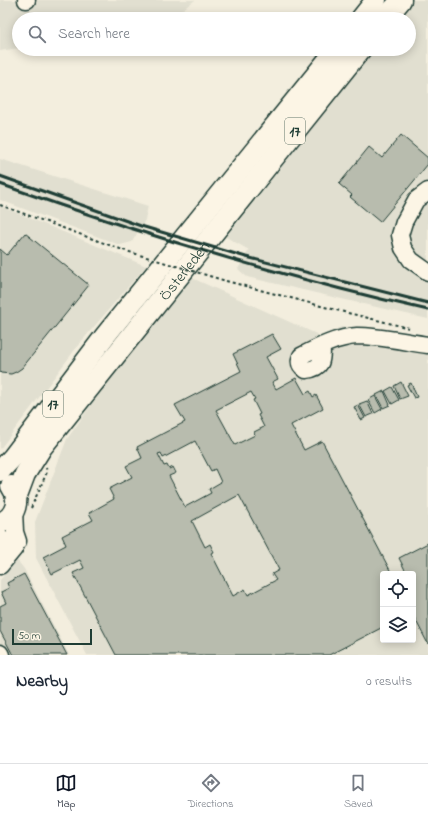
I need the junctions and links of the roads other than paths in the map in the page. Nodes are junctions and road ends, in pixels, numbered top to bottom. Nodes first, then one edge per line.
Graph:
1 (376, 0) edge
2 (401, 0) edge
3 (367, 12) edge
4 (391, 12) edge
5 (331, 56) edge
6 (355, 56) edge
7 (428, 191) edge
8 (428, 272) edge
9 (428, 345) edge
10 (322, 346) dead end
11 (0, 471) edge
12 (0, 478) edge
13 (15, 511) edge
14 (0, 537) edge
15 (1, 564) edge

1 - 3 main road
2 - 4 main road
5 - 11 main road, Österleden / 17
6 - 13 main road, Österleden / 17
7 - 8 street
9 - 10 street
12 - 13 main road
13 - 15 street
14 - 15 street

